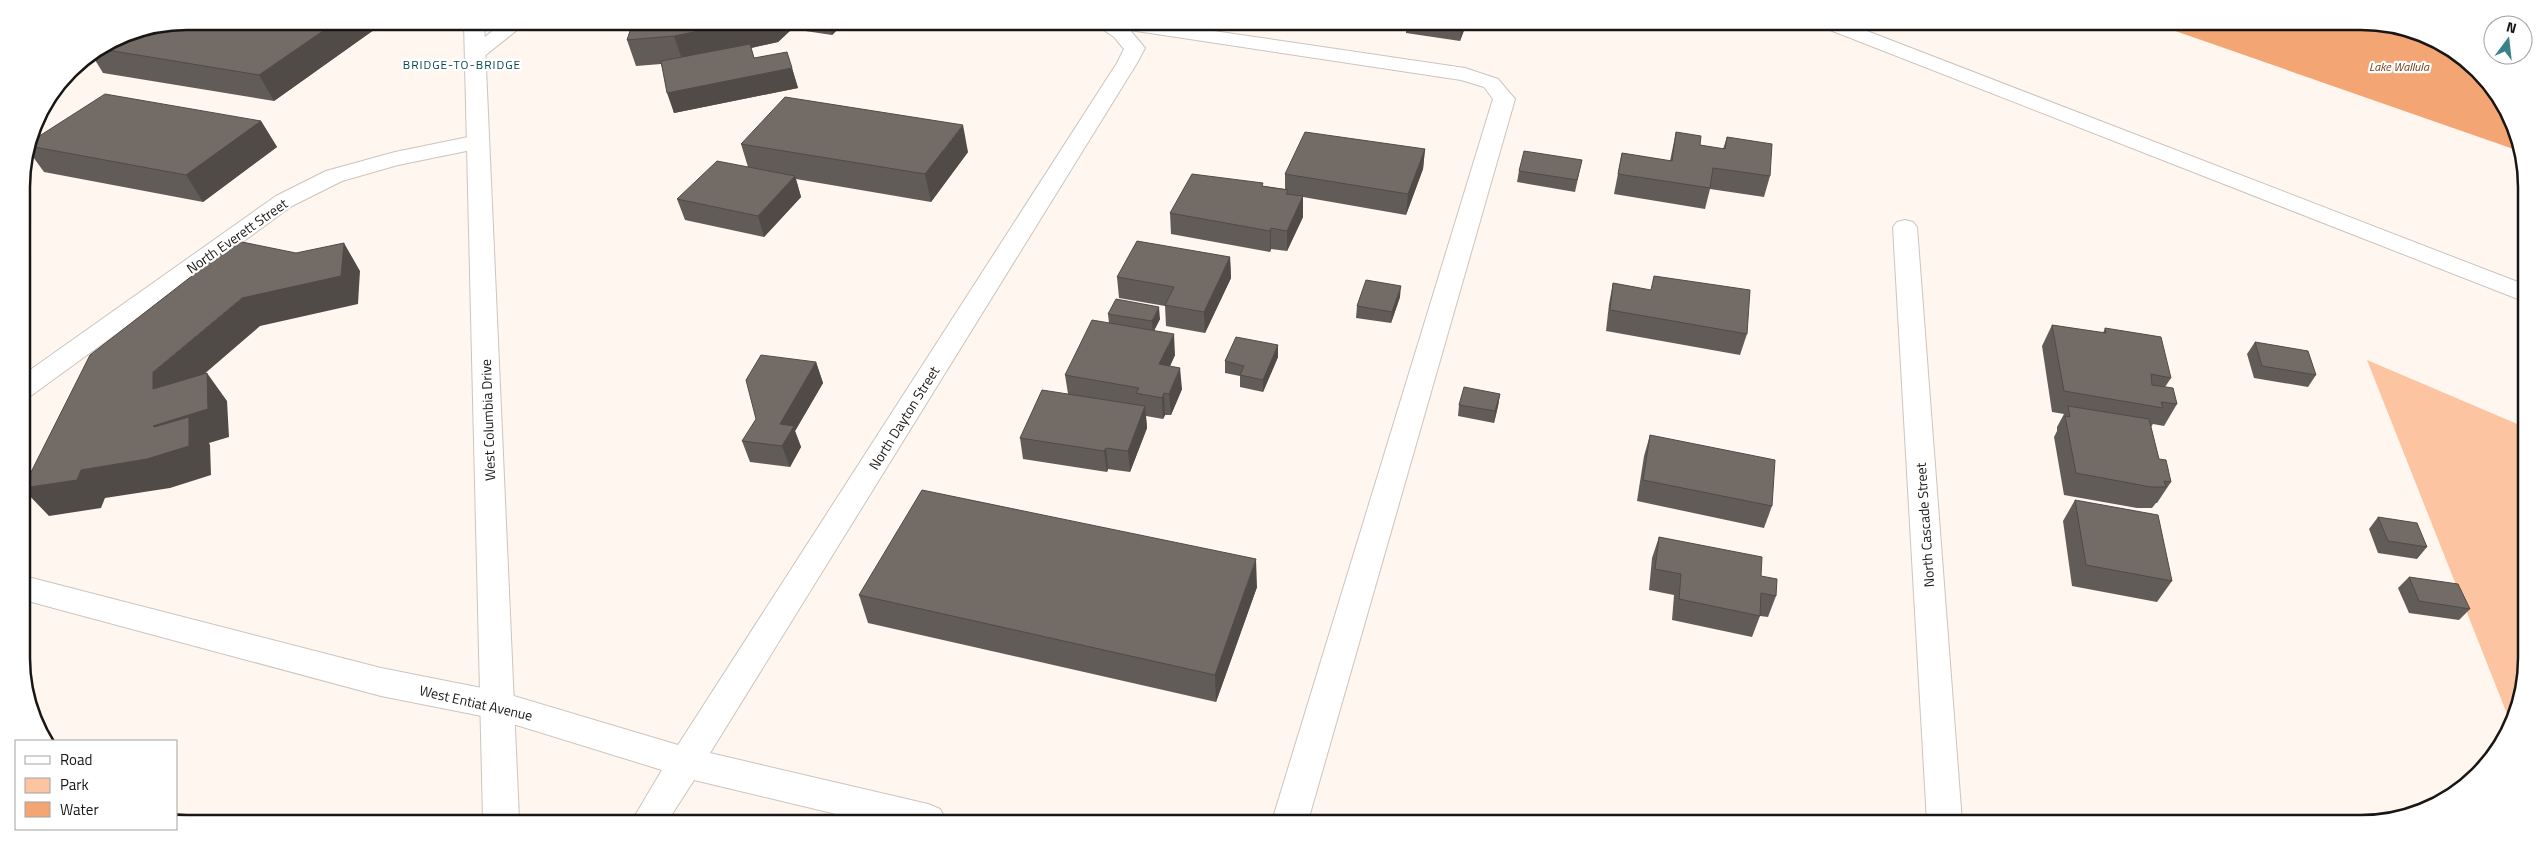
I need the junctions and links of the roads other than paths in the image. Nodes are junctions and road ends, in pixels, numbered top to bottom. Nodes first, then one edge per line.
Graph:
1 (474, 30) edge
2 (506, 30) edge
3 (1116, 30) edge
4 (1168, 30) edge
5 (1846, 30) edge
6 (475, 54) junction
7 (478, 142) junction
8 (1905, 227) dead end
9 (2518, 291) edge
10 (30, 383) edge
11 (30, 590) edge
12 (497, 705) junction
13 (687, 763) junction
14 (501, 815) edge
15 (653, 815) edge
16 (907, 815) edge
17 (1292, 815) edge
18 (1946, 815) edge

1 - 6 street, West Columbia Drive
2 - 6 street
3 - 13 street, North Dayton Street
4 - 17 street
5 - 9 street
6 - 7 street, West Columbia Drive
7 - 10 street, North Everett Street
7 - 12 street, West Columbia Drive
8 - 18 street, North Cascade Street
11 - 12 street, West Entiat Avenue
12 - 13 street, West Entiat Avenue
12 - 14 street, West Columbia Drive
13 - 15 street, North Dayton Street
13 - 16 street, West Entiat Avenue

